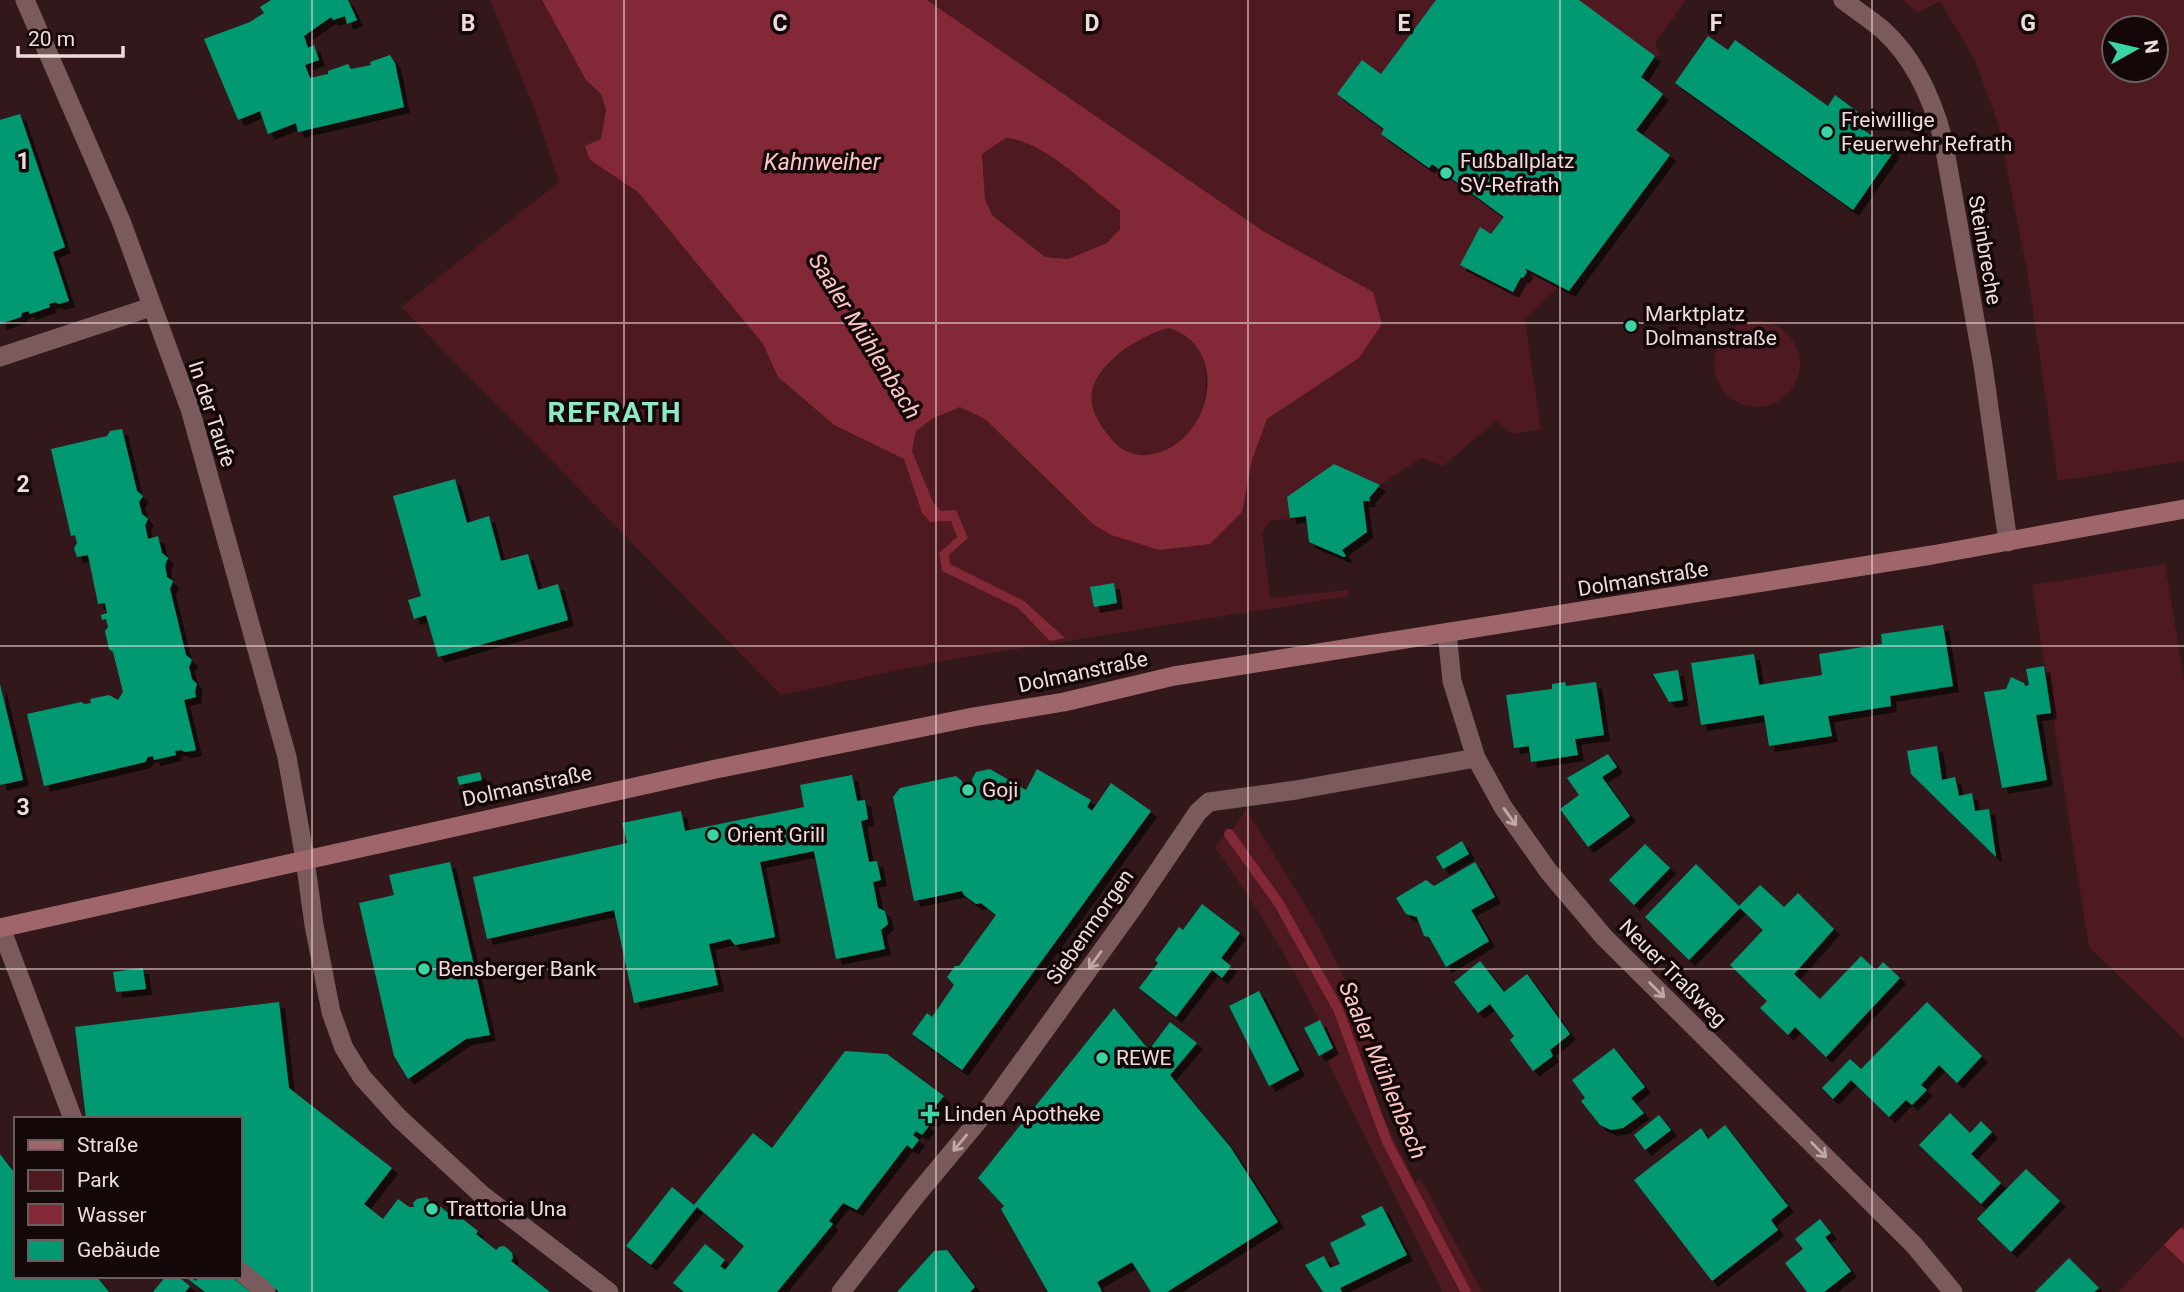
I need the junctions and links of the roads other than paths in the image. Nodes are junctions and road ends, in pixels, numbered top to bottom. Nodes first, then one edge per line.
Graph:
1 (25, 0) edge
2 (1843, 0) edge
3 (151, 307) junction
4 (0, 357) edge
5 (2184, 509) edge
6 (2008, 542) junction
7 (1447, 633) junction
8 (1476, 758) junction
9 (305, 859) junction
10 (0, 928) edge
11 (72, 1117) edge
12 (242, 1273) edge
13 (266, 1292) edge
14 (610, 1292) edge
15 (841, 1292) edge
16 (1953, 1292) edge

1 - 3 street, In der Taufe
2 - 6 street, Steinbreche
3 - 4 street
3 - 9 street, In der Taufe
5 - 6 main road, Dolmanstraße
6 - 7 main road, Dolmanstraße
7 - 8 street, Neuer Traßweg
7 - 9 main road, Dolmanstraße
8 -> 15 street, Siebenmorgen
8 -> 16 street, Neuer Traßweg
9 - 10 main road, Dolmanstraße
9 - 14 street, In der Taufe
10 - 11 street
12 - 13 street

